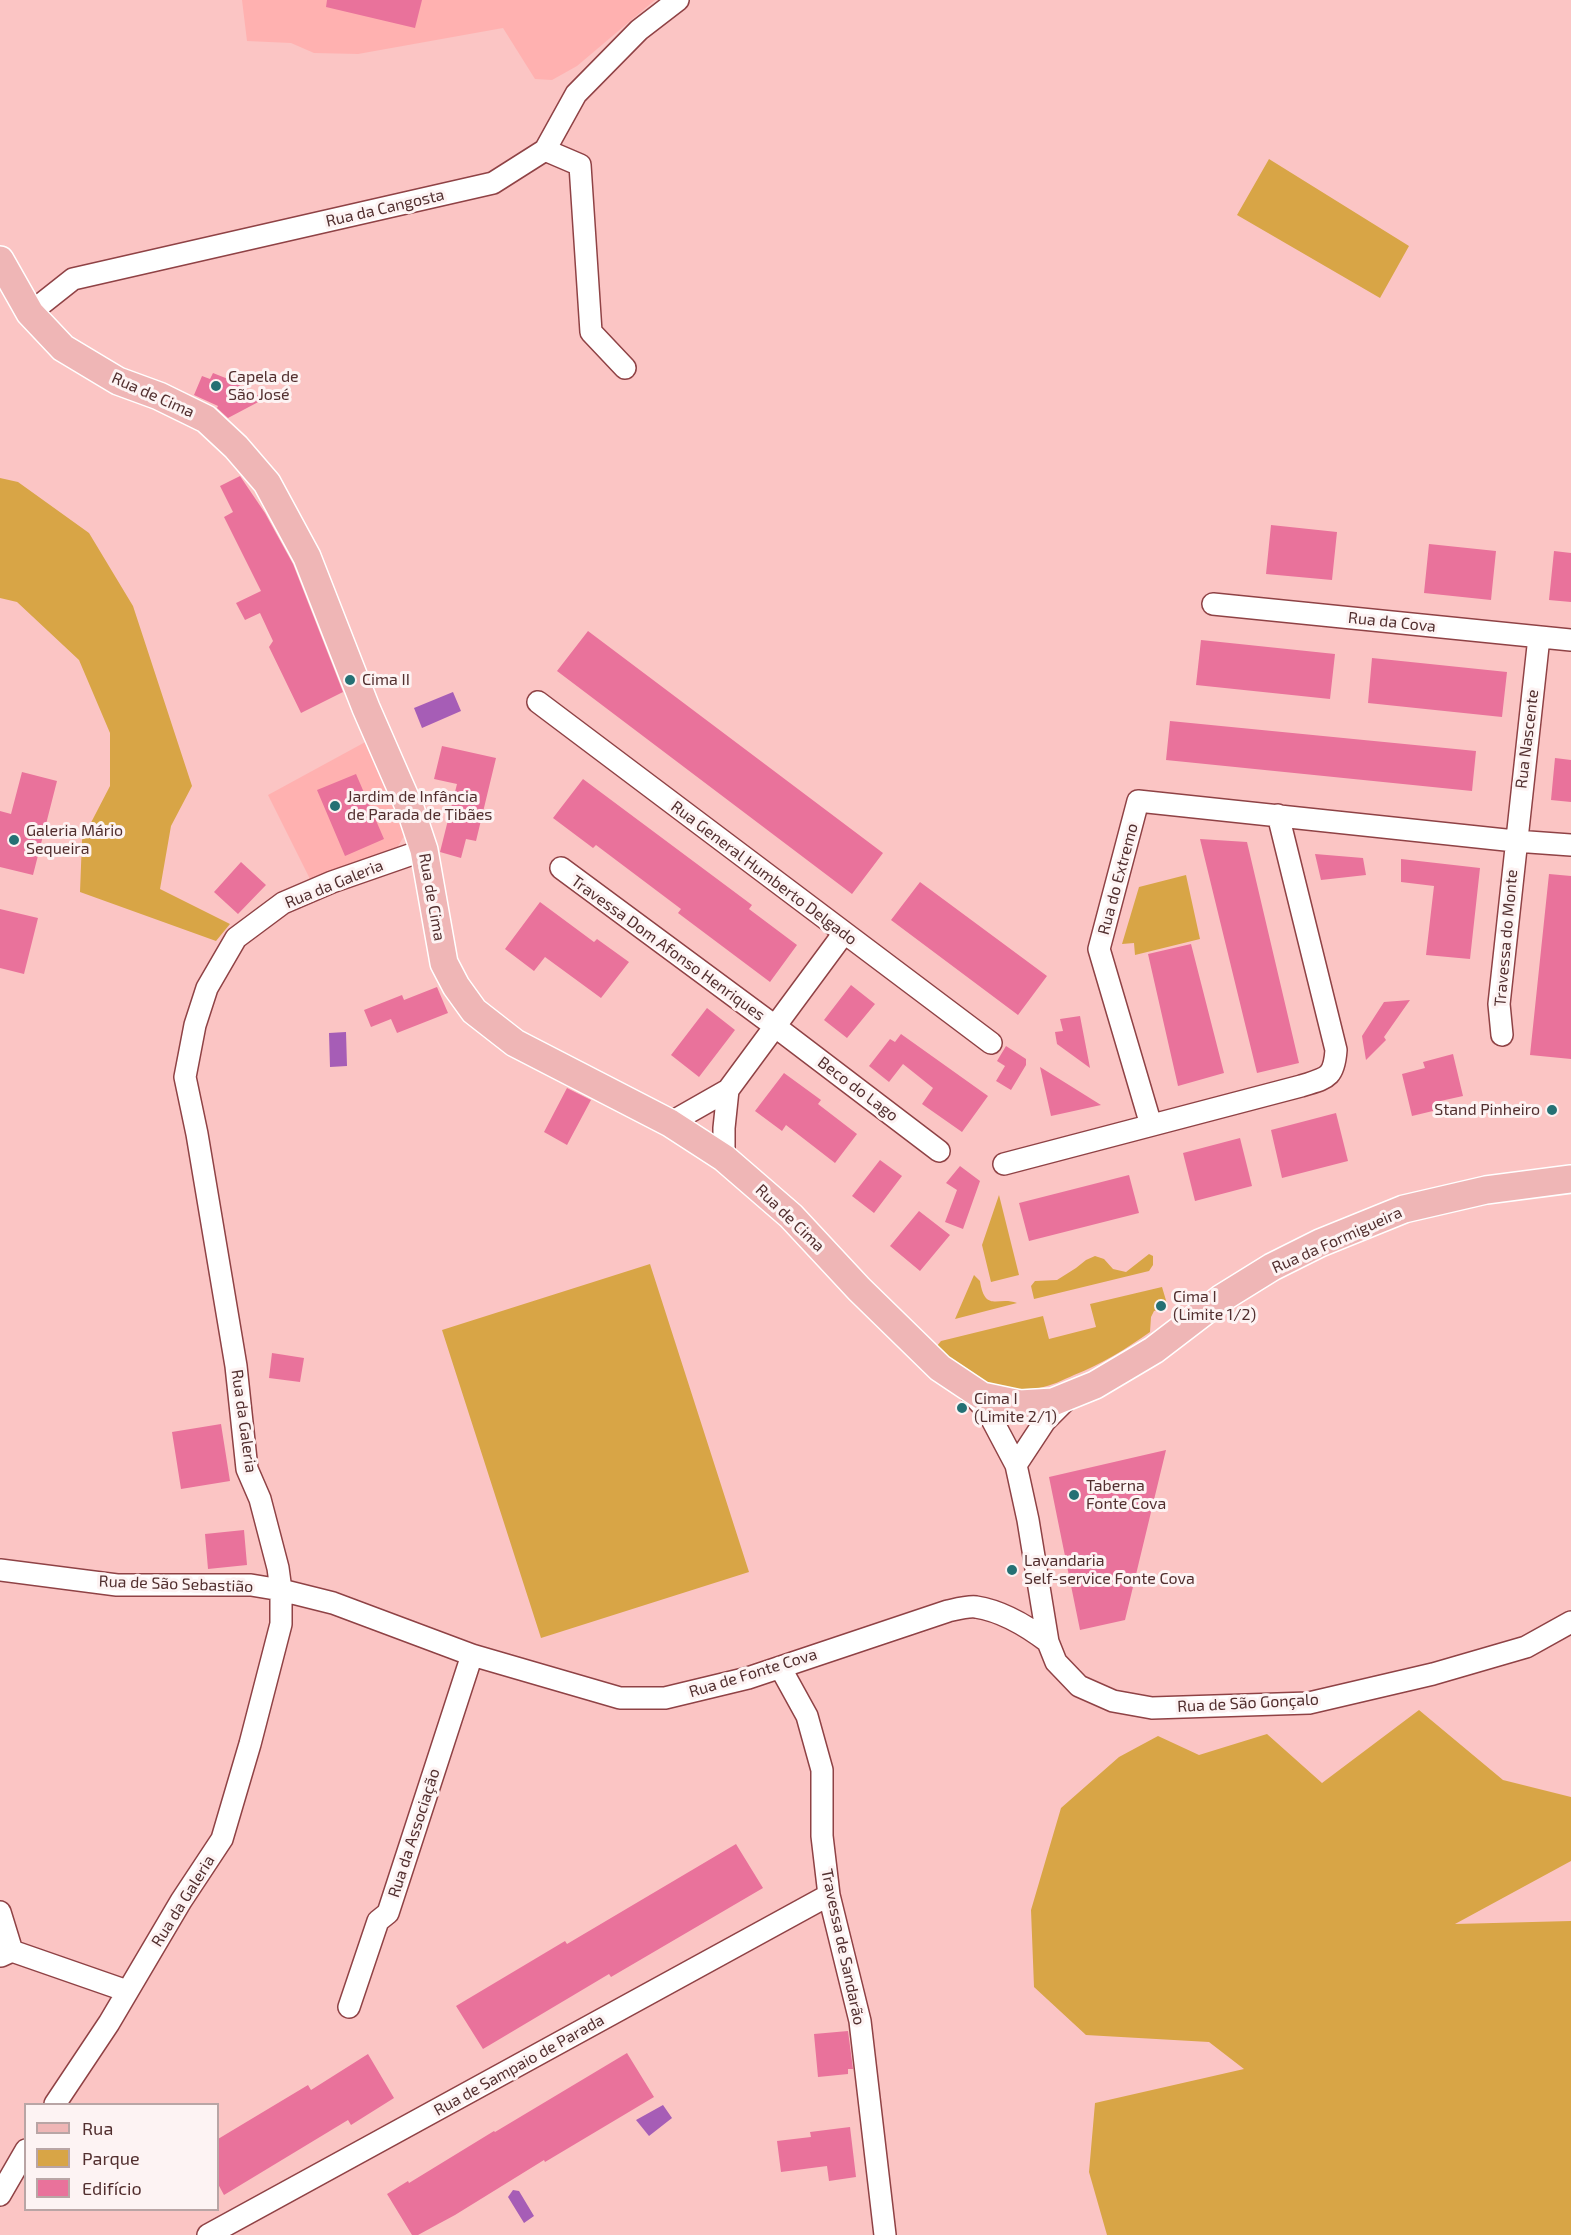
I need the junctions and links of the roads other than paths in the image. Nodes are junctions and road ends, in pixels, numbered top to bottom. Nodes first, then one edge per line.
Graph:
1 (678, 0) edge
2 (544, 150) junction
3 (0, 260) edge
4 (30, 313) junction
5 (625, 368) dead end
6 (1213, 604) dead end
7 (1539, 637) junction
8 (1571, 640) edge
9 (538, 702) dead end
10 (1278, 815) junction
11 (1515, 841) junction
12 (1571, 845) edge
13 (424, 850) junction
14 (561, 868) dead end
15 (843, 933) junction
16 (776, 1027) junction
17 (1502, 1035) dead end
18 (991, 1043) dead end
19 (728, 1090) junction
20 (670, 1123) junction
21 (1151, 1125) junction
22 (939, 1151) dead end
23 (724, 1158) junction
24 (1004, 1164) dead end
25 (1571, 1179) edge
26 (963, 1383) junction
27 (1071, 1395) junction
28 (1016, 1465) junction
29 (0, 1570) edge
30 (281, 1590) junction
31 (1571, 1622) edge
32 (1048, 1642) junction
33 (472, 1655) junction
34 (780, 1667) junction
35 (829, 1894) junction
36 (0, 1912) edge
37 (6, 1954) edge
38 (127, 1991) junction
39 (349, 2007) dead end
40 (56, 2103) edge
41 (24, 2153) edge
42 (0, 2195) edge
43 (208, 2235) edge
44 (885, 2235) edge

1 - 2 street, Rua da Cangosta
2 - 4 street, Rua da Cangosta
2 - 5 street
3 - 4 main road, Rua de Cima
4 - 13 main road, Rua de Cima
6 - 7 street, Rua da Cova
7 - 8 street, Rua da Cova
7 - 11 street, Rua Nascente
9 - 15 street, Rua General Humberto Delgado
10 - 11 street, Rua do Extremo
10 - 21 street
10 - 21 street, Rua do Extremo
11 - 12 street, Rua do Extremo
11 - 17 street, Travessa do Monte
13 - 20 main road, Rua de Cima
13 - 30 street, Rua da Galeria
14 - 16 street, Travessa Dom Afonso Henriques
15 - 16 street
15 - 18 street, Rua General Humberto Delgado
16 - 19 street
16 - 22 street, Beco do Lago
19 - 20 street
19 - 23 street
20 - 23 main road, Rua de Cima
21 - 24 street
23 - 26 main road, Rua de Cima
25 - 27 main road, Rua da Formigueira
26 - 27 main road, Rua da Formigueira
26 - 28 street
27 - 28 street
28 - 32 street
29 - 30 street, Rua de São Sebastião
30 - 33 street, Rua de Fonte Cova
30 - 38 street, Rua da Galeria
31 - 32 street, Rua de São Gonçalo
32 - 34 street, Rua de Fonte Cova
33 - 34 street, Rua de Fonte Cova
33 - 39 street, Rua da Associação
34 - 35 street, Travessa de Sandarão
35 - 43 street, Rua de Sampaio de Parada
35 - 44 street, Travessa de Sandarão
36 - 37 street
37 - 38 street
38 - 40 street, Rua da Galeria
41 - 42 street

